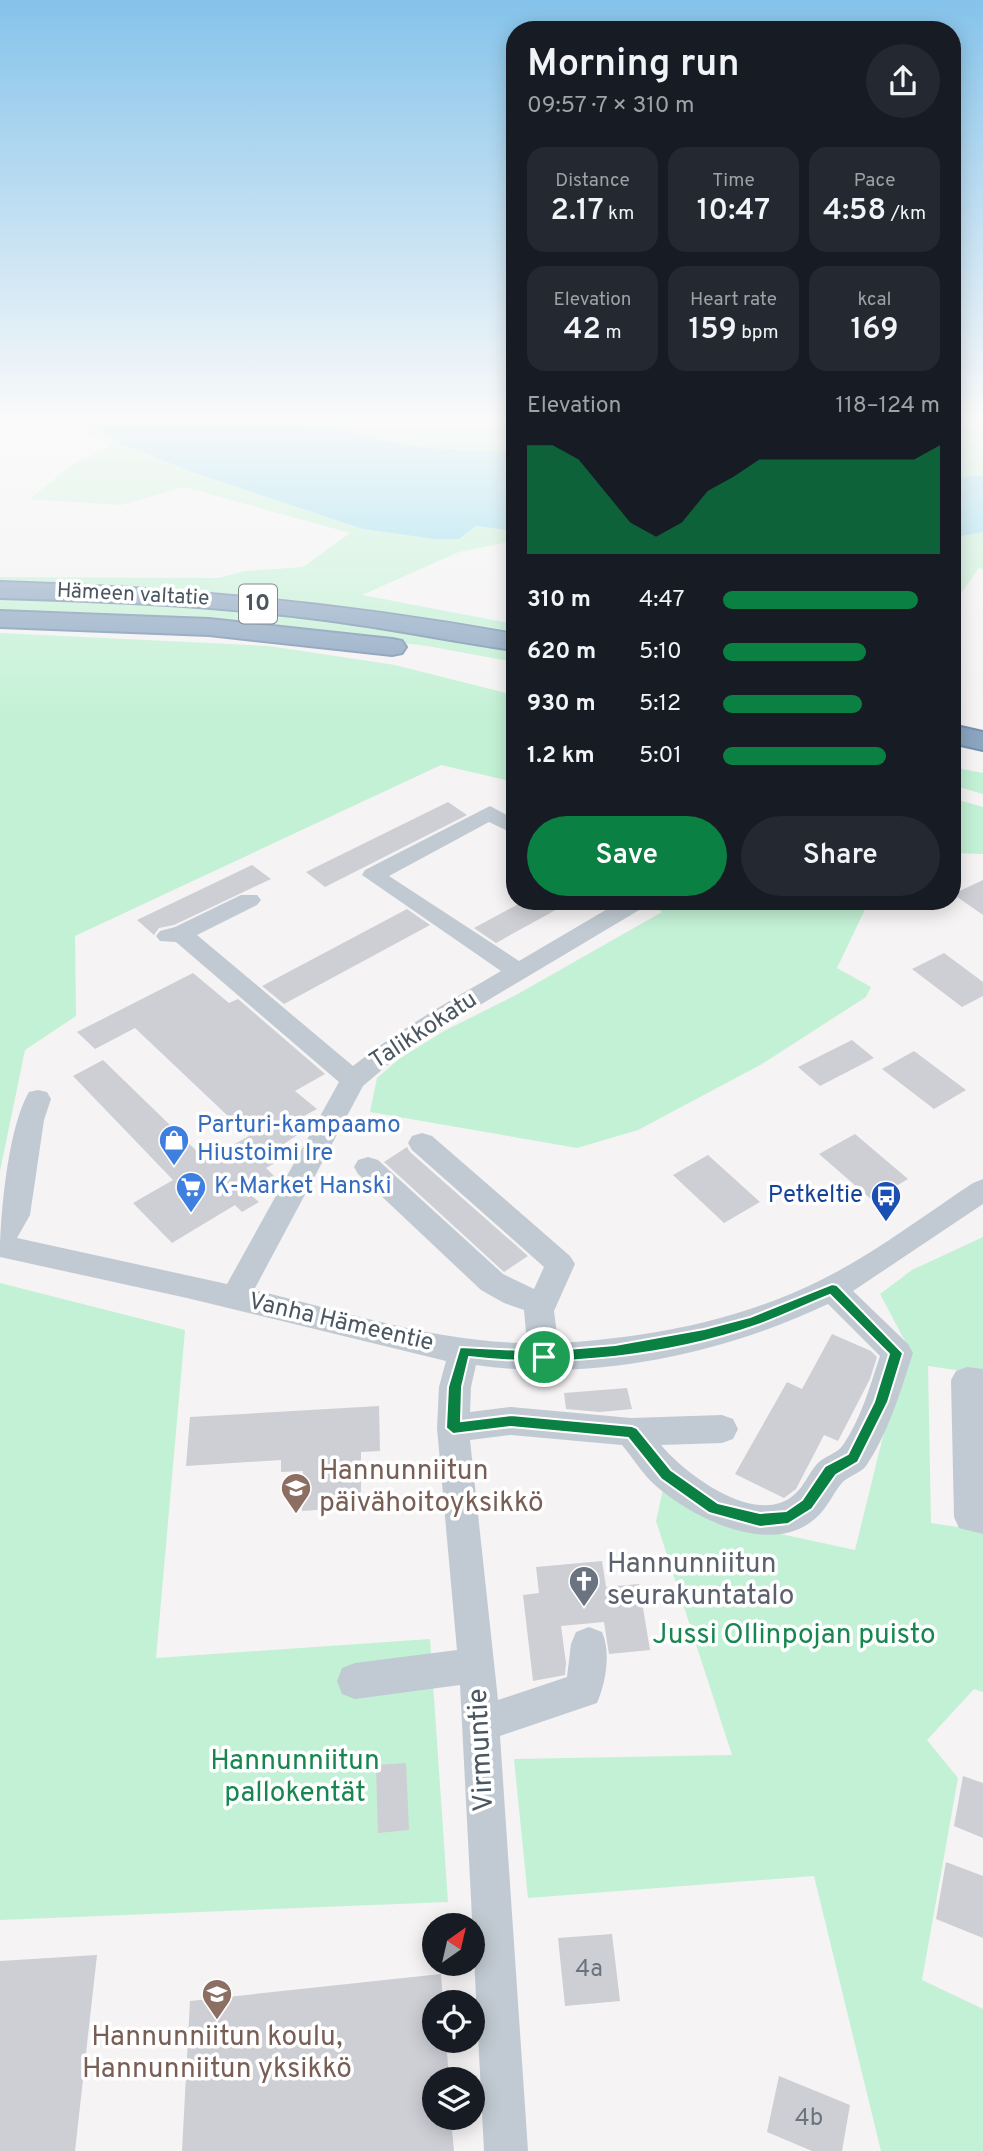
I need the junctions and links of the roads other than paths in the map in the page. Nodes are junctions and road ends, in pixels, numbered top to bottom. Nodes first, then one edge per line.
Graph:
1 (0, 590) edge
2 (0, 619) edge
3 (506, 641) edge
4 (506, 667) edge
5 (961, 736) edge
6 (983, 741) edge
7 (961, 757) edge
8 (983, 762) edge
9 (506, 823) edge
10 (249, 900) dead end
11 (622, 910) edge
12 (519, 971) junction
13 (353, 1080) junction
14 (38, 1099) dead end
15 (422, 1143) dead end
16 (368, 1167) dead end
17 (983, 1190) edge
18 (0, 1240) edge
19 (0, 1246) edge
20 (832, 1289) junction
21 (236, 1297) junction
22 (541, 1303) junction
23 (464, 1351) junction
24 (544, 1357) junction
25 (983, 1382) edge
26 (453, 1428) junction
27 (722, 1429) dead end
28 (632, 1432) junction
29 (983, 1519) edge
30 (589, 1644) dead end
31 (477, 1665) junction
32 (355, 1681) dead end
33 (480, 1724) junction
34 (506, 2151) edge

1 - 3 highway, Hämeen valtatie / 10
2 - 4 highway, Hämeen valtatie / 10
5 - 6 highway
7 - 8 highway
9 - 12 street
10 - 13 street
11 - 12 street, Talikkokatu
12 - 13 street, Talikkokatu
13 - 21 street, Talikkokatu
14 - 18 street
15 - 22 street
16 - 22 street
17 - 20 street, Vanha Hämeentie
19 - 21 street, Vanha Hämeentie
20 - 24 street, Vanha Hämeentie
20 - 28 street
21 - 23 street, Vanha Hämeentie
22 - 24 street
23 - 24 street, Vanha Hämeentie
23 - 26 street, Virmuntie
25 - 29 street
26 - 28 lane
26 - 31 street, Virmuntie
27 - 28 lane
30 - 33 street
31 - 32 street
31 - 33 street, Virmuntie
33 - 34 street, Virmuntie

